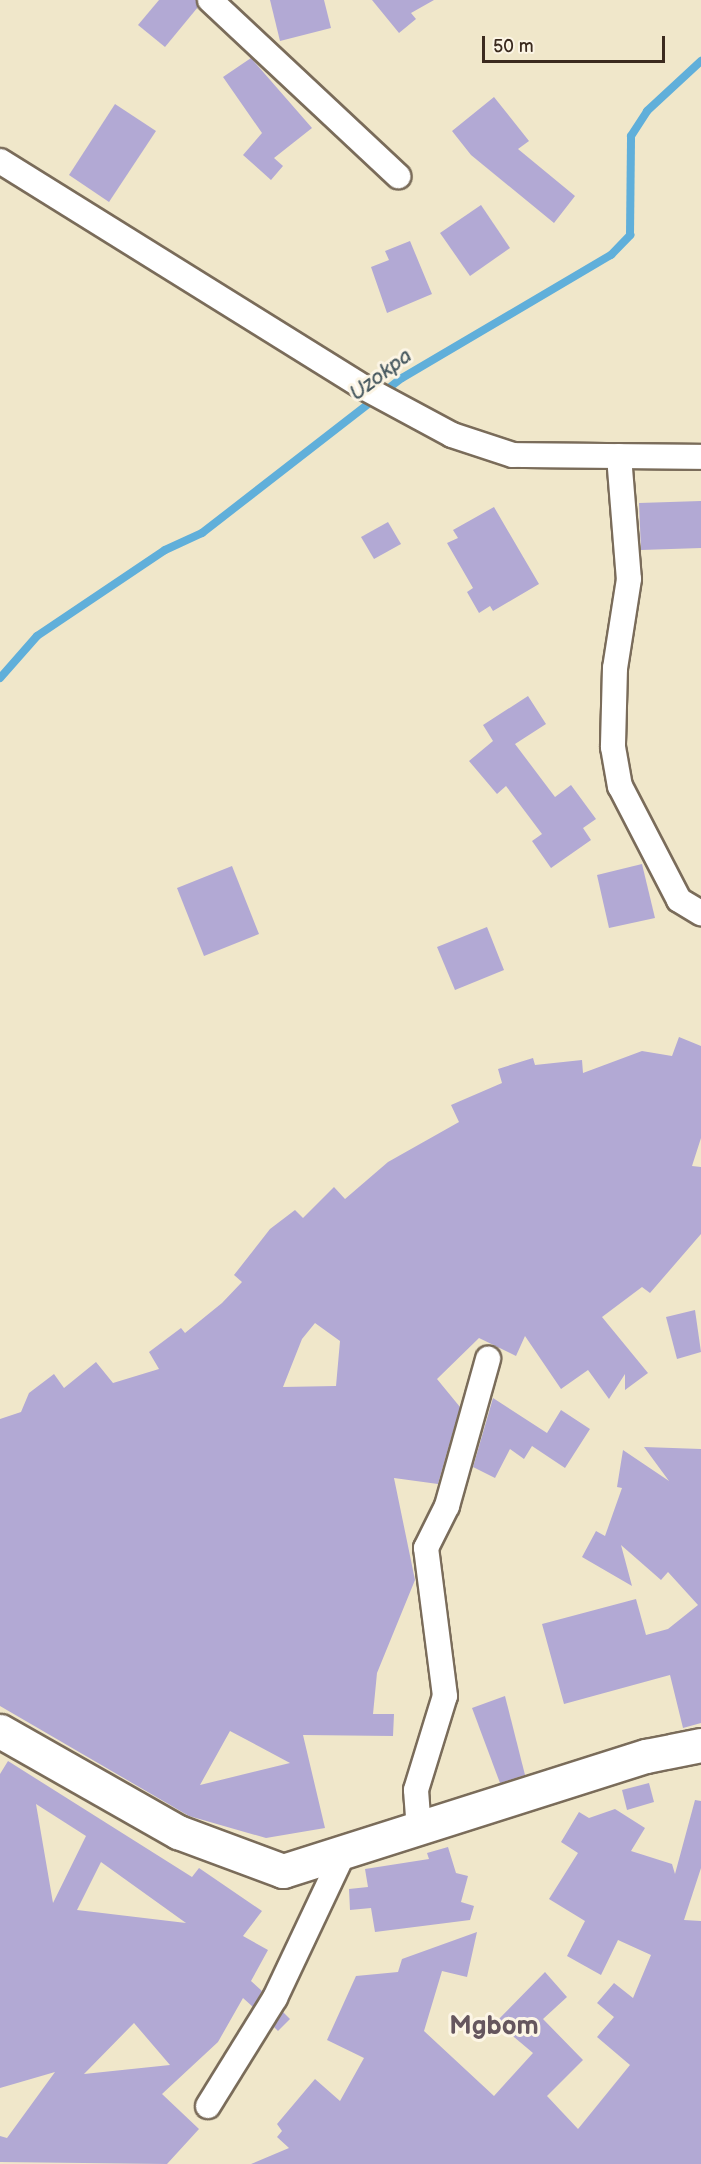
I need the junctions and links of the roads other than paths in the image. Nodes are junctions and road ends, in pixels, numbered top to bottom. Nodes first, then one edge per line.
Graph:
1 (210, 0) edge
2 (0, 161) edge
3 (398, 177) dead end
4 (619, 456) junction
5 (701, 457) edge
6 (701, 913) edge
7 (488, 1359) dead end
8 (0, 1731) edge
9 (701, 1745) edge
10 (419, 1830) junction
11 (343, 1854) junction
12 (208, 2106) dead end

1 - 3 street
2 - 4 street
4 - 5 street
4 - 6 street
7 - 10 street
8 - 11 main road
9 - 10 main road
10 - 11 main road
11 - 12 street

